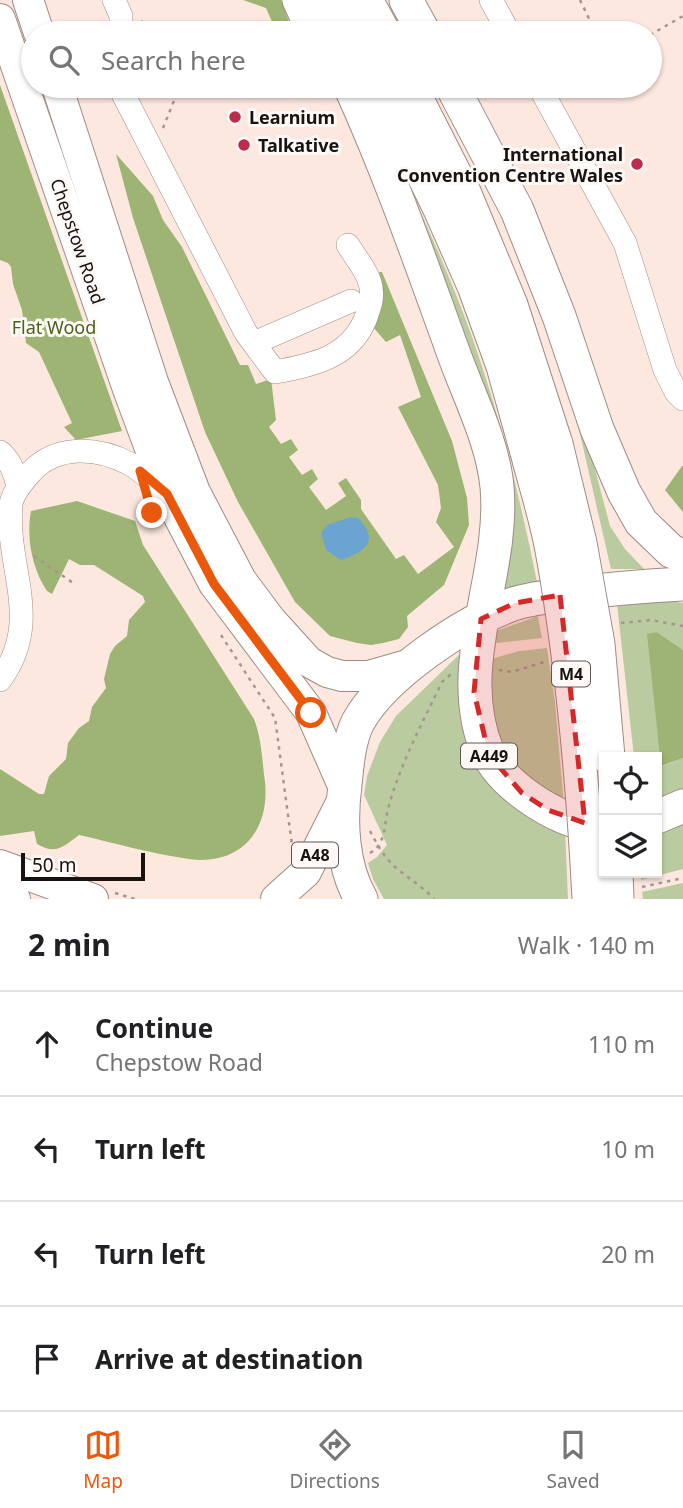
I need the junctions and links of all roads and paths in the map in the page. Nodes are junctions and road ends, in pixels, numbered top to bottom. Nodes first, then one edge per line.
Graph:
1 (114, 0) edge
2 (299, 0) edge
3 (310, 0) edge
4 (332, 0) edge
5 (366, 0) edge
6 (406, 0) edge
7 (491, 0) edge
8 (579, 0) edge
9 (683, 16) edge
10 (0, 19) edge
11 (121, 21) edge
12 (309, 21) edge
13 (320, 21) edge
14 (343, 21) edge
15 (377, 21) edge
16 (417, 21) edge
17 (502, 21) edge
18 (590, 21) edge
19 (662, 28) edge
20 (21, 80) edge
21 (27, 98) edge
22 (61, 98) edge
23 (125, 98) edge
24 (175, 98) edge
25 (343, 98) edge
26 (356, 98) edge
27 (386, 98) edge
28 (417, 98) edge
29 (458, 98) edge
30 (546, 98) edge
31 (150, 149) junction
32 (348, 245) dead end
33 (422, 265) junction
34 (351, 301) dead end
35 (254, 343) junction
36 (683, 399) edge
37 (597, 429) junction
38 (542, 448) junction
39 (0, 452) edge
40 (167, 494) junction
41 (10, 499) edge
42 (13, 543) junction
43 (683, 556) edge
44 (683, 584) edge
45 (76, 585) dead end
46 (481, 619) junction
47 (218, 629) dead end
48 (411, 664) junction
49 (0, 680) edge
50 (608, 752) edge
51 (343, 795) junction
52 (683, 806) edge
53 (662, 815) edge
54 (599, 825) edge
55 (367, 826) dead end
56 (298, 854) dead end
57 (0, 865) edge
58 (683, 878) edge
59 (624, 886) edge
60 (0, 894) edge
61 (15, 899) edge
62 (93, 899) edge
63 (276, 899) edge
64 (361, 899) edge
65 (434, 899) edge
66 (589, 899) edge

1 - 11 lane
2 - 12 highway
3 - 13 highway
4 - 14 highway
5 - 15 highway
6 - 16 highway
7 - 17 lane
8 - 18 path
9 - 19 path
10 - 20 main road, Chepstow Road
21 - 40 main road, Chepstow Road
22 - 48 main road, Chepstow Road
23 - 31 lane
24 - 31 path
25 - 33 highway
26 - 33 highway
27 - 38 highway, M4
28 - 38 highway, M4
29 - 37 highway
30 - 36 lane
31 - 35 lane
32 - 35 lane
33 - 46 highway
34 - 35 lane
37 - 43 highway
37 - 44 highway
38 - 50 highway, M4, bridge
38 - 66 highway, M4, bridge
39 - 41 lane
40 - 41 lane
40 - 51 main road, Chepstow Road
41 - 42 lane
42 - 45 path
42 - 49 lane
44 - 46 highway
46 - 48 highway
46 - 54 highway, A449
47 - 56 path
48 - 51 highway
51 - 63 main road, A48
51 - 64 highway
52 - 53 highway
55 - 65 path
57 - 62 main road
58 - 59 path
60 - 61 main road

